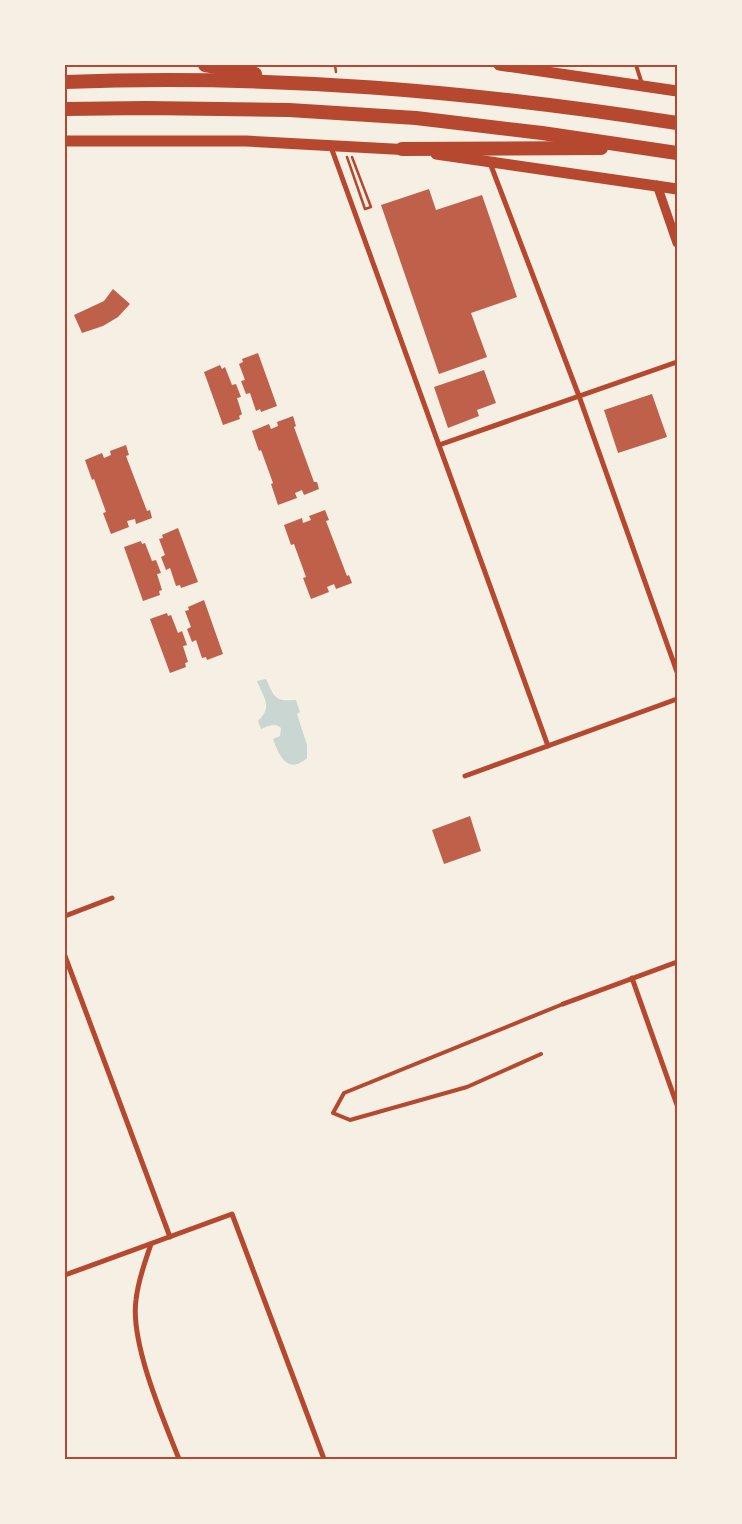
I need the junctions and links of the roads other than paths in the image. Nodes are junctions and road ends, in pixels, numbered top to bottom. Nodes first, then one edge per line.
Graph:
1 (205, 65) edge
2 (499, 65) edge
3 (636, 65) edge
4 (65, 82) edge
5 (298, 82) junction
6 (643, 86) junction
7 (677, 91) edge
8 (65, 108) edge
9 (677, 123) edge
10 (65, 141) edge
11 (330, 144) junction
12 (647, 148) junction
13 (402, 149) junction
14 (677, 153) edge
15 (490, 161) junction
16 (656, 186) junction
17 (677, 189) edge
18 (677, 243) edge
19 (677, 362) edge
20 (579, 396) junction
21 (439, 445) junction
22 (677, 672) edge
23 (677, 699) edge
24 (548, 746) junction
25 (465, 776) dead end
26 (112, 898) dead end
27 (65, 916) edge
28 (65, 956) edge
29 (677, 962) edge
30 (632, 978) junction
31 (564, 1004) joint
32 (541, 1054) dead end
33 (677, 1105) edge
34 (170, 1237) junction
35 (151, 1244) junction
36 (65, 1275) edge
37 (179, 1459) edge
38 (324, 1459) edge

1 - 5 highway
2 - 6 main road
3 - 6 lane
4 - 5 highway
5 - 9 highway
6 - 7 main road
8 - 12 highway
10 - 11 main road
11 - 13 main road
11 - 21 street
12 - 13 highway
12 - 14 highway
13 - 15 main road
15 - 16 main road
15 - 20 street
16 - 17 main road
16 - 18 street
19 - 20 street
20 - 21 street
20 - 22 street
21 - 24 street
23 - 24 street
24 - 25 street
26 - 27 street
28 - 34 street
29 - 30 street
30 - 31 street
30 - 33 street
31 - 32 lane
34 - 35 street
34 - 38 street
35 - 36 street
35 - 37 street

